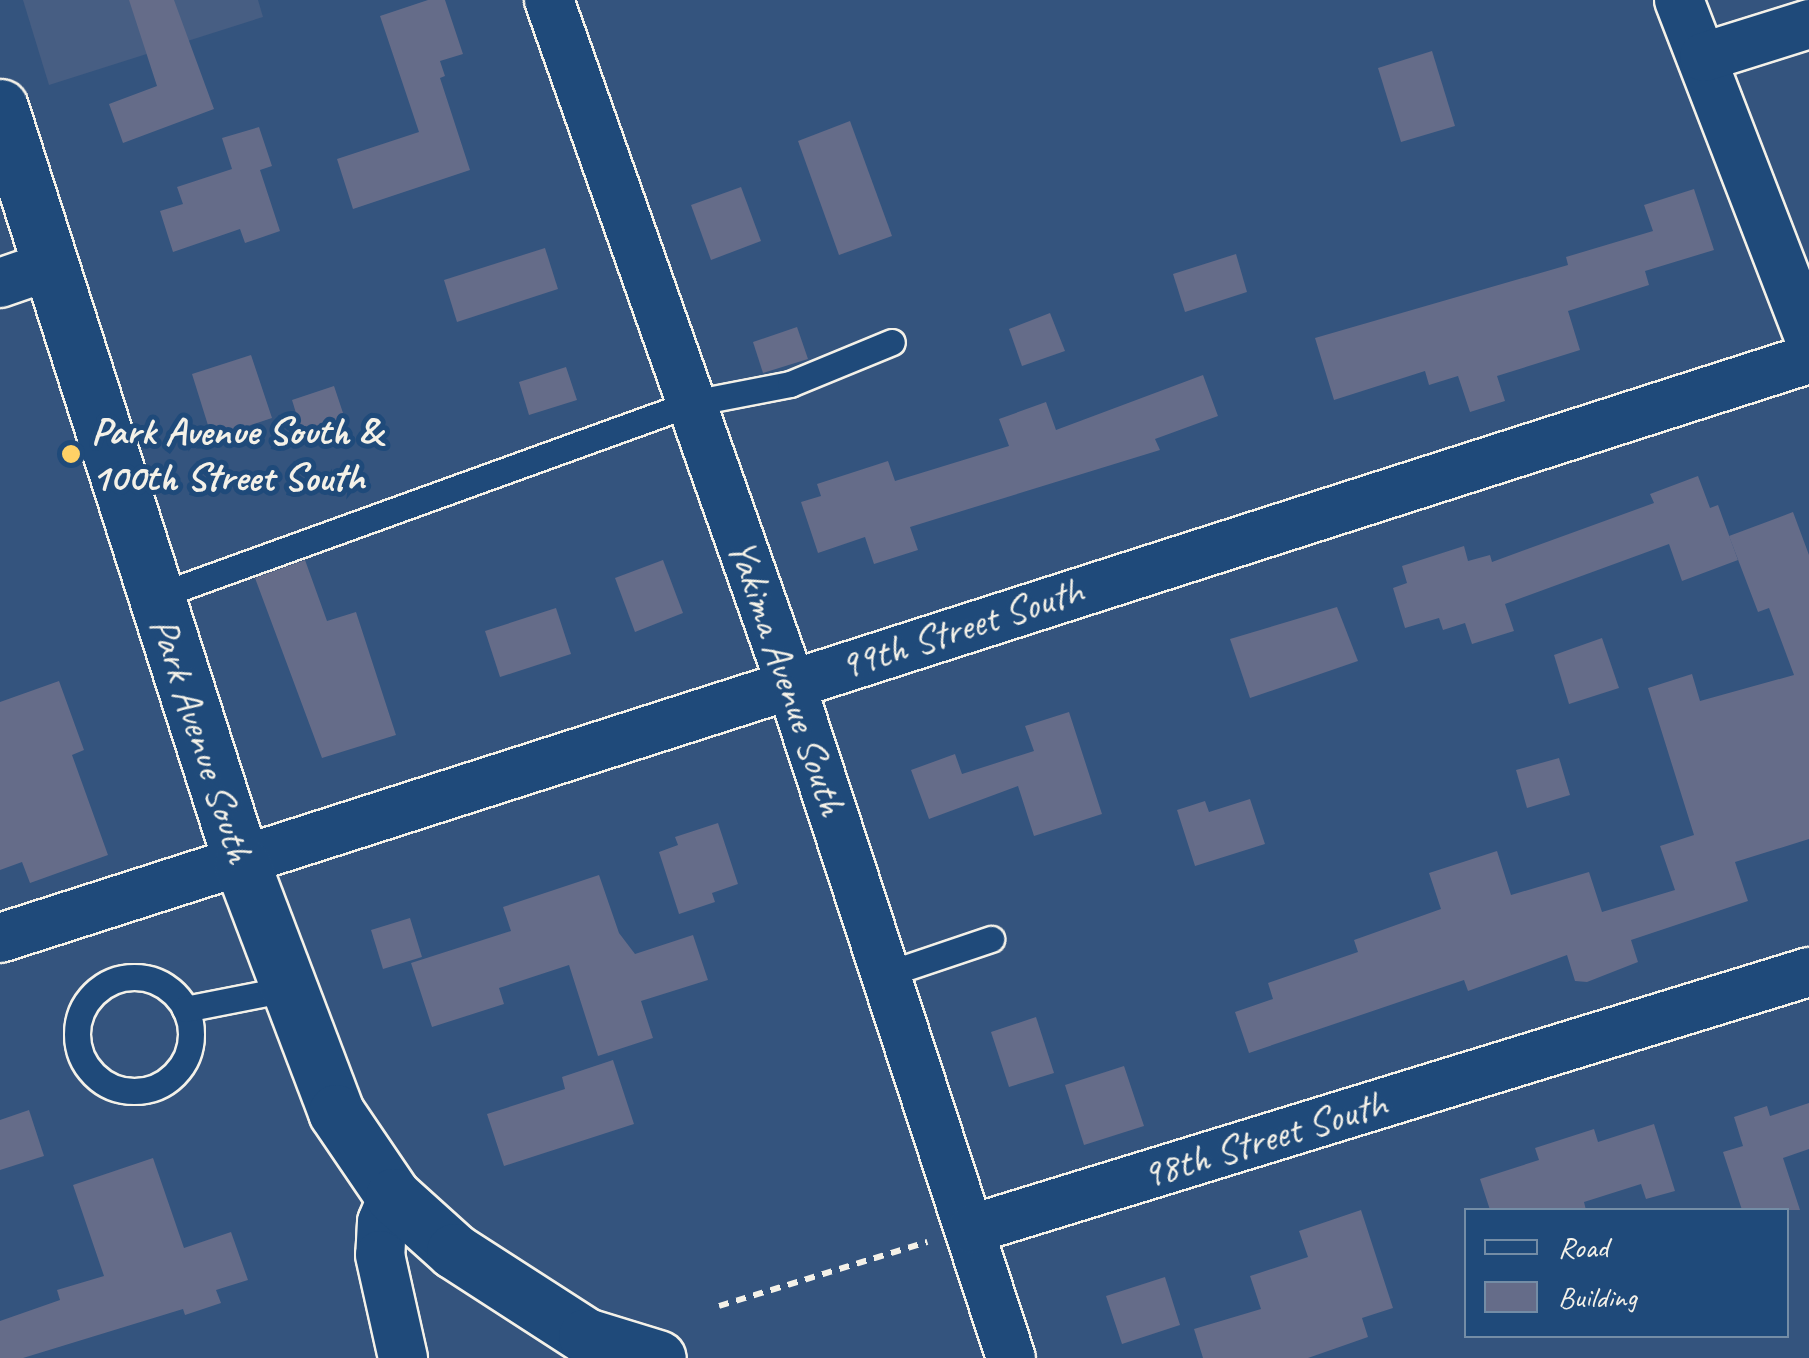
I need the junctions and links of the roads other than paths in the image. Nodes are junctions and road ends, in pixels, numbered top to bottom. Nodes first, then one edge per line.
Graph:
1 (549, 0) edge
2 (1679, 0) edge
3 (1809, 24) edge
4 (1704, 57) junction
5 (0, 107) edge
6 (24, 275) edge
7 (1809, 338) edge
8 (892, 342) dead end
9 (1809, 359) edge
10 (692, 403) junction
11 (155, 596) junction
12 (790, 682) junction
13 (242, 864) junction
14 (0, 938) edge
15 (991, 939) dead end
16 (1809, 972) edge
17 (887, 974) junction
18 (287, 988) junction
19 (185, 1009) junction
20 (393, 1196) junction
21 (972, 1229) junction
22 (403, 1358) edge
23 (658, 1358) edge
24 (1011, 1358) edge

1 - 10 street, Yakima Avenue South
2 - 4 street
3 - 4 street
4 - 7 street
5 - 6 main road, Park Avenue South
6 - 11 main road, Park Avenue South
8 - 10 lane
9 - 12 street, 99th Street South
10 - 11 lane
10 - 12 street, Yakima Avenue South
11 - 13 main road, Park Avenue South
12 - 13 street, 99th Street South
12 - 17 street, Yakima Avenue South
13 - 14 street, 99th Street South
13 - 18 main road, Park Avenue South
15 - 17 lane
16 - 21 street, 98th Street South
17 - 21 street, Yakima Avenue South
18 - 19 lane
18 - 20 main road, Park Avenue South
19 - 19 lane
20 - 22 street
20 - 23 main road
21 - 24 street, Yakima Avenue South

